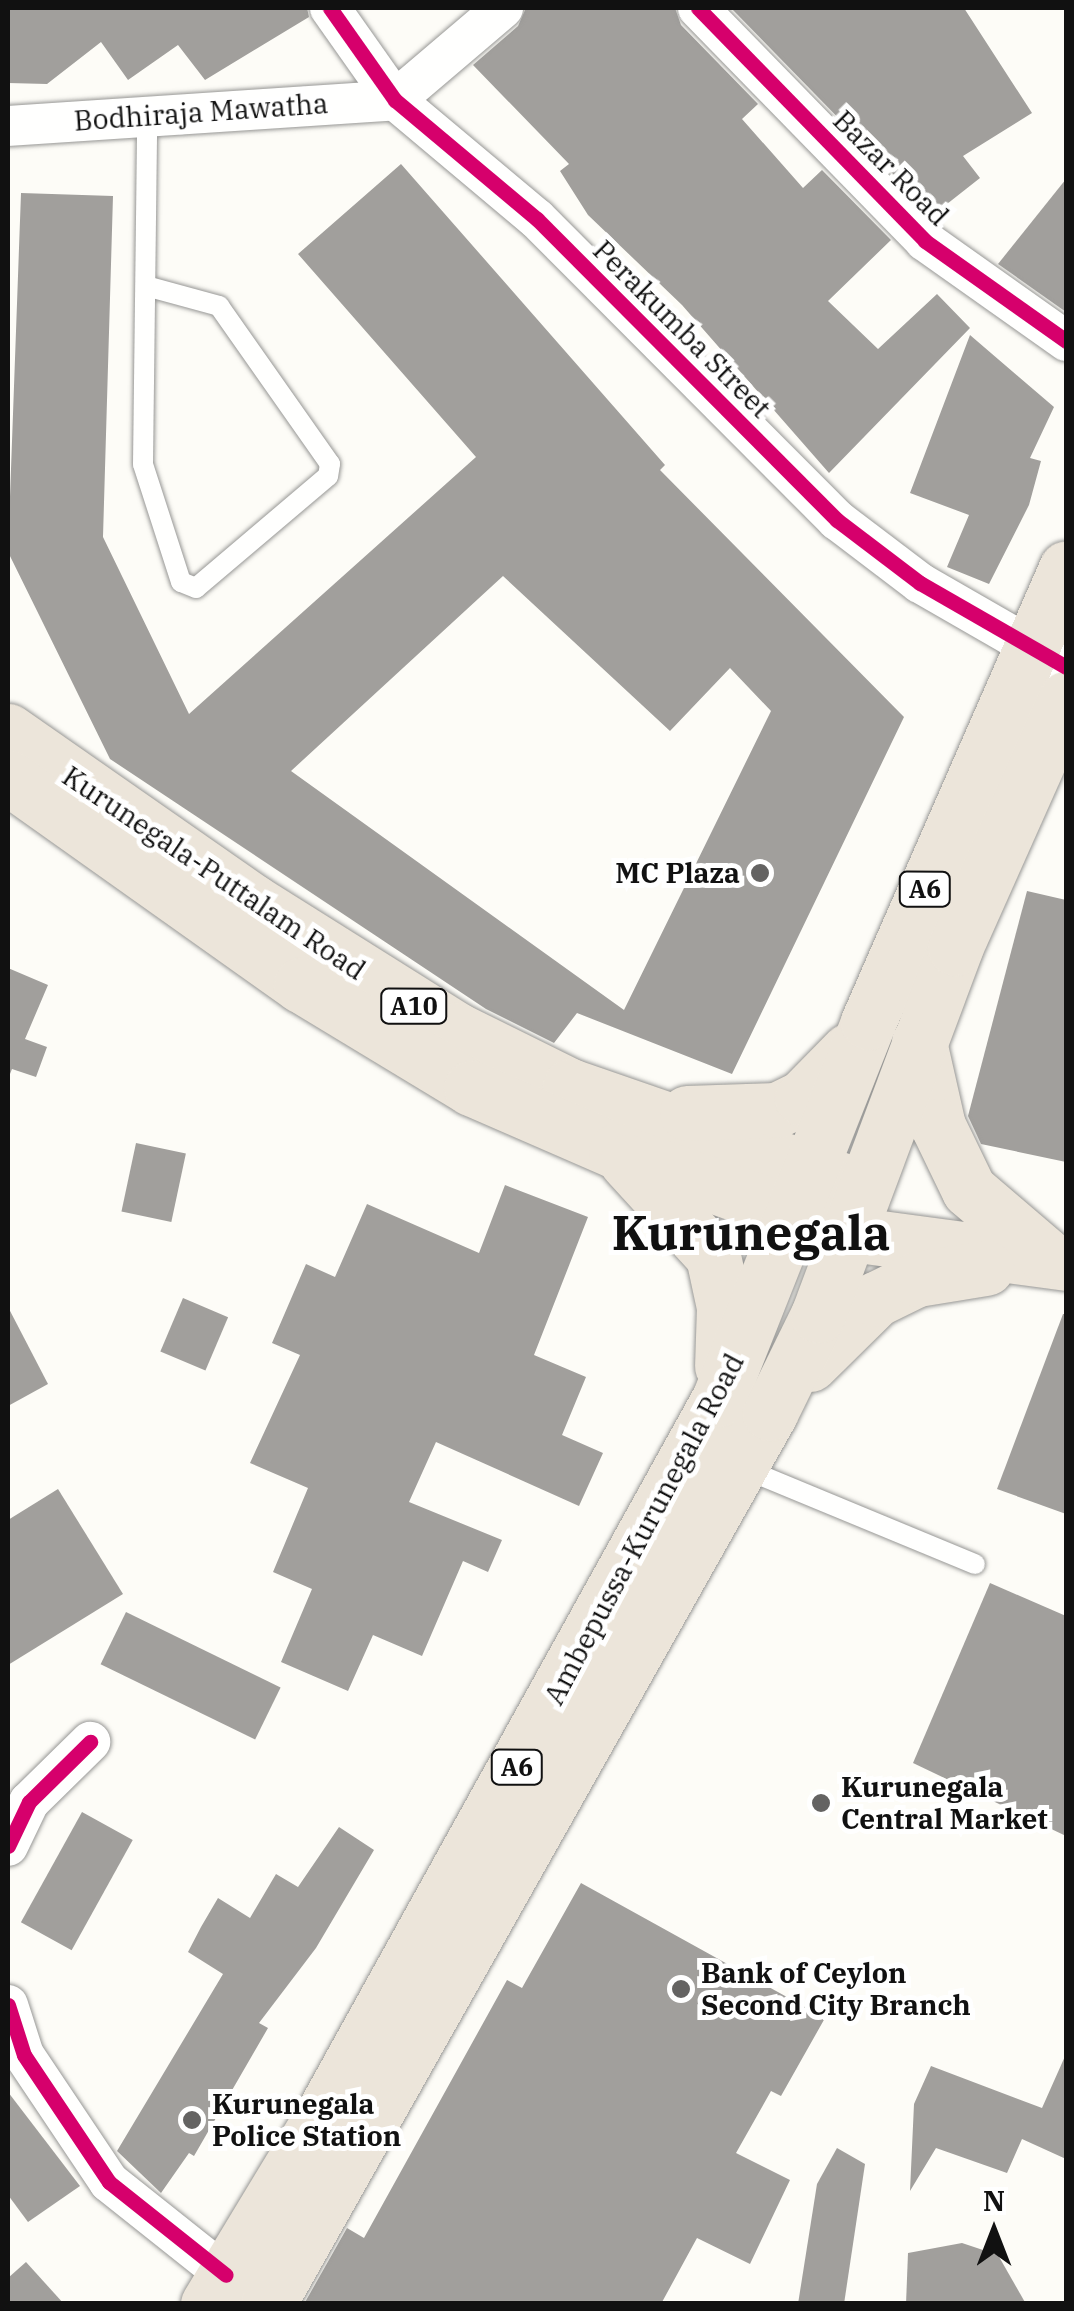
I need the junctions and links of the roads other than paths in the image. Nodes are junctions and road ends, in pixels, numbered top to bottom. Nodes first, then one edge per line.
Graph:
1 (330, 8) edge
2 (503, 8) edge
3 (698, 8) edge
4 (395, 100) junction
5 (147, 115) junction
6 (8, 126) edge
7 (146, 286) junction
8 (1066, 341) edge
9 (1066, 568) edge
10 (1050, 658) edge
11 (1066, 699) edge
12 (8, 731) edge
13 (1055, 758) edge
14 (8, 778) edge
15 (868, 1022) junction
16 (919, 1042) junction
17 (620, 1129) junction
18 (802, 1192) junction
19 (859, 1211) junction
20 (1060, 1262) edge
21 (744, 1406) junction
22 (741, 1468) junction
23 (974, 1564) dead end
24 (90, 1742) dead end
25 (8, 1846) edge
26 (8, 2005) edge
27 (234, 2294) edge

1 - 4 street, Perakumba Street
2 - 4 street
3 - 8 street, Bazar Road
4 - 5 street, Bodhiraja Mawatha
4 - 10 street, Perakumba Street
5 - 6 street, Bodhiraja Mawatha
5 - 7 lane
7 - 7 lane
9 - 10 highway, A6
10 - 15 highway, A6
11 - 13 highway, A6
12 - 17 highway, Kurunegala-Puttalam Road / A10
13 - 16 highway, A6
14 - 17 highway, Kurunegala-Puttalam Road / A10
15 - 17 highway
15 - 18 highway, A6
16 - 19 highway, A6
16 - 20 highway
17 - 18 highway, Kurunegala-Puttalam Road / A10
17 - 21 highway
18 - 19 highway, Kurunegala-Puttalam Road / A10
18 - 21 highway, Ambepussa-Kurunegala Road / A6
19 - 20 highway, A10
19 - 21 highway, Ambepussa-Kurunegala Road / A6
20 - 21 highway
21 - 22 highway, Ambepussa-Kurunegala Road / A6
21 - 27 highway, Ambepussa-Kurunegala Road / A6
22 - 23 lane
22 - 27 highway, Ambepussa-Kurunegala Road / A6
24 - 25 street
26 - 27 street

